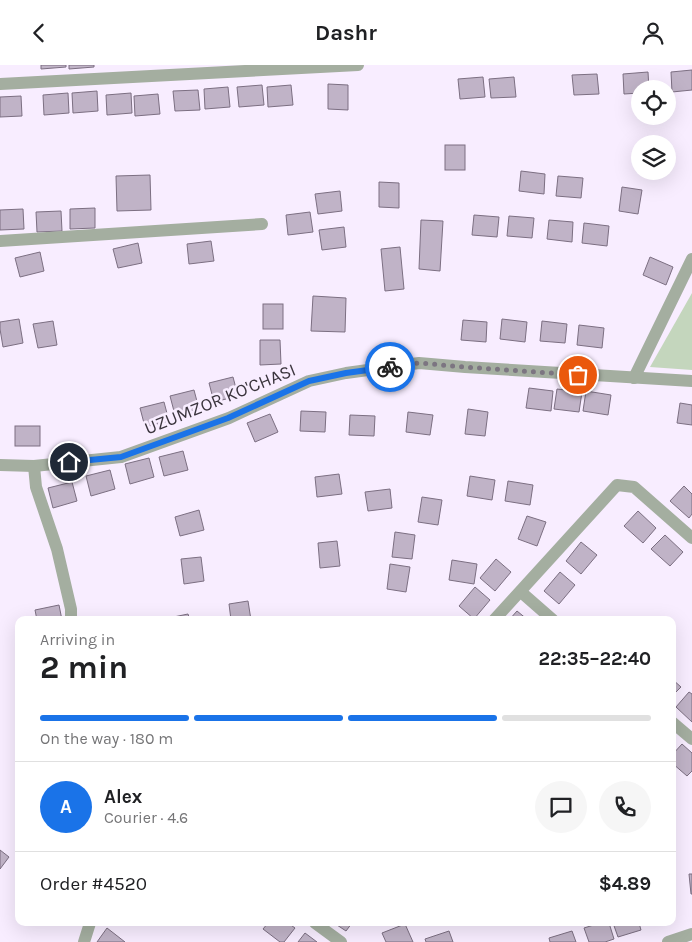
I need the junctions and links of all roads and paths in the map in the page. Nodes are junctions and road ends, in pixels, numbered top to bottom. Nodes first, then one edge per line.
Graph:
1 (358, 65) edge
2 (0, 84) edge
3 (262, 223) dead end
4 (0, 241) edge
5 (692, 259) edge
6 (634, 378) junction
7 (692, 381) edge
8 (0, 465) edge
9 (34, 466) junction
10 (692, 538) edge
11 (521, 592) junction
12 (71, 616) edge
13 (498, 616) edge
14 (549, 616) edge
15 (676, 725) edge
16 (692, 739) edge
17 (89, 926) edge
18 (319, 926) edge
19 (692, 934) edge
20 (84, 942) edge
21 (341, 942) edge
22 (668, 942) edge

1 - 2 street
3 - 4 street
5 - 6 street
6 - 7 street, UZUMZOR KO'CHASI
6 - 9 street, UZUMZOR KO'CHASI
8 - 9 street, UZUMZOR KO'CHASI
9 - 12 street
10 - 11 street
11 - 13 street
11 - 14 street
15 - 16 street
17 - 20 street
18 - 21 street
19 - 22 street

